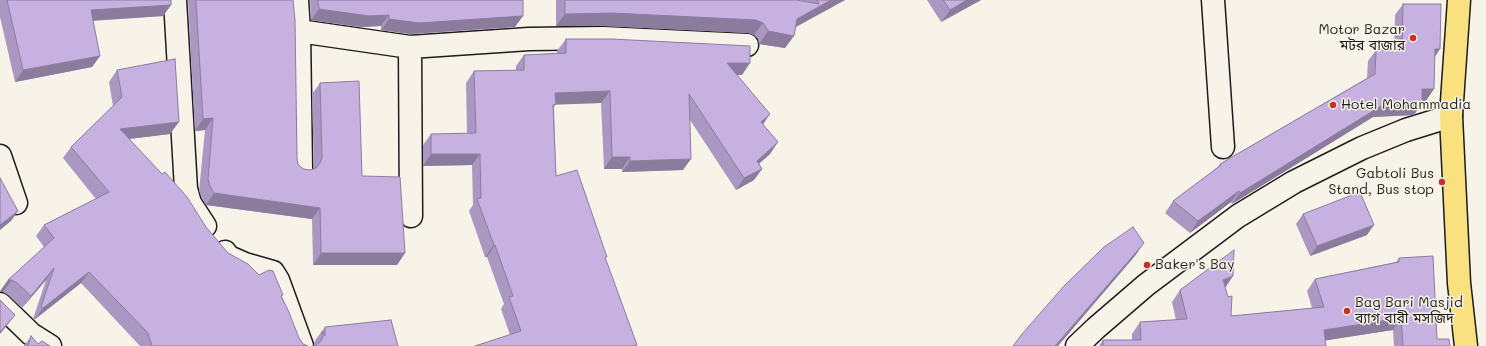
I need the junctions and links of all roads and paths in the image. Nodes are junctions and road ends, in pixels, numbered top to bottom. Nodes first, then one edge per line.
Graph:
1 (175, 0) edge
2 (297, 0) edge
3 (1213, 0) edge
4 (1459, 0) edge
5 (299, 31) junction
6 (747, 45) edge
7 (410, 47) junction
8 (1451, 116) junction
9 (1223, 147) dead end
10 (0, 156) edge
11 (301, 169) edge
12 (16, 203) dead end
13 (411, 216) dead end
14 (0, 304) edge
15 (50, 346) edge
16 (302, 346) edge
17 (1077, 346) edge
18 (1466, 346) edge

1 - 16 street
2 - 5 street
3 - 9 street
4 - 8 highway
5 - 7 street
5 - 11 street
6 - 7 street
7 - 13 street
8 - 17 street
8 - 18 highway
10 - 12 street
14 - 15 street

